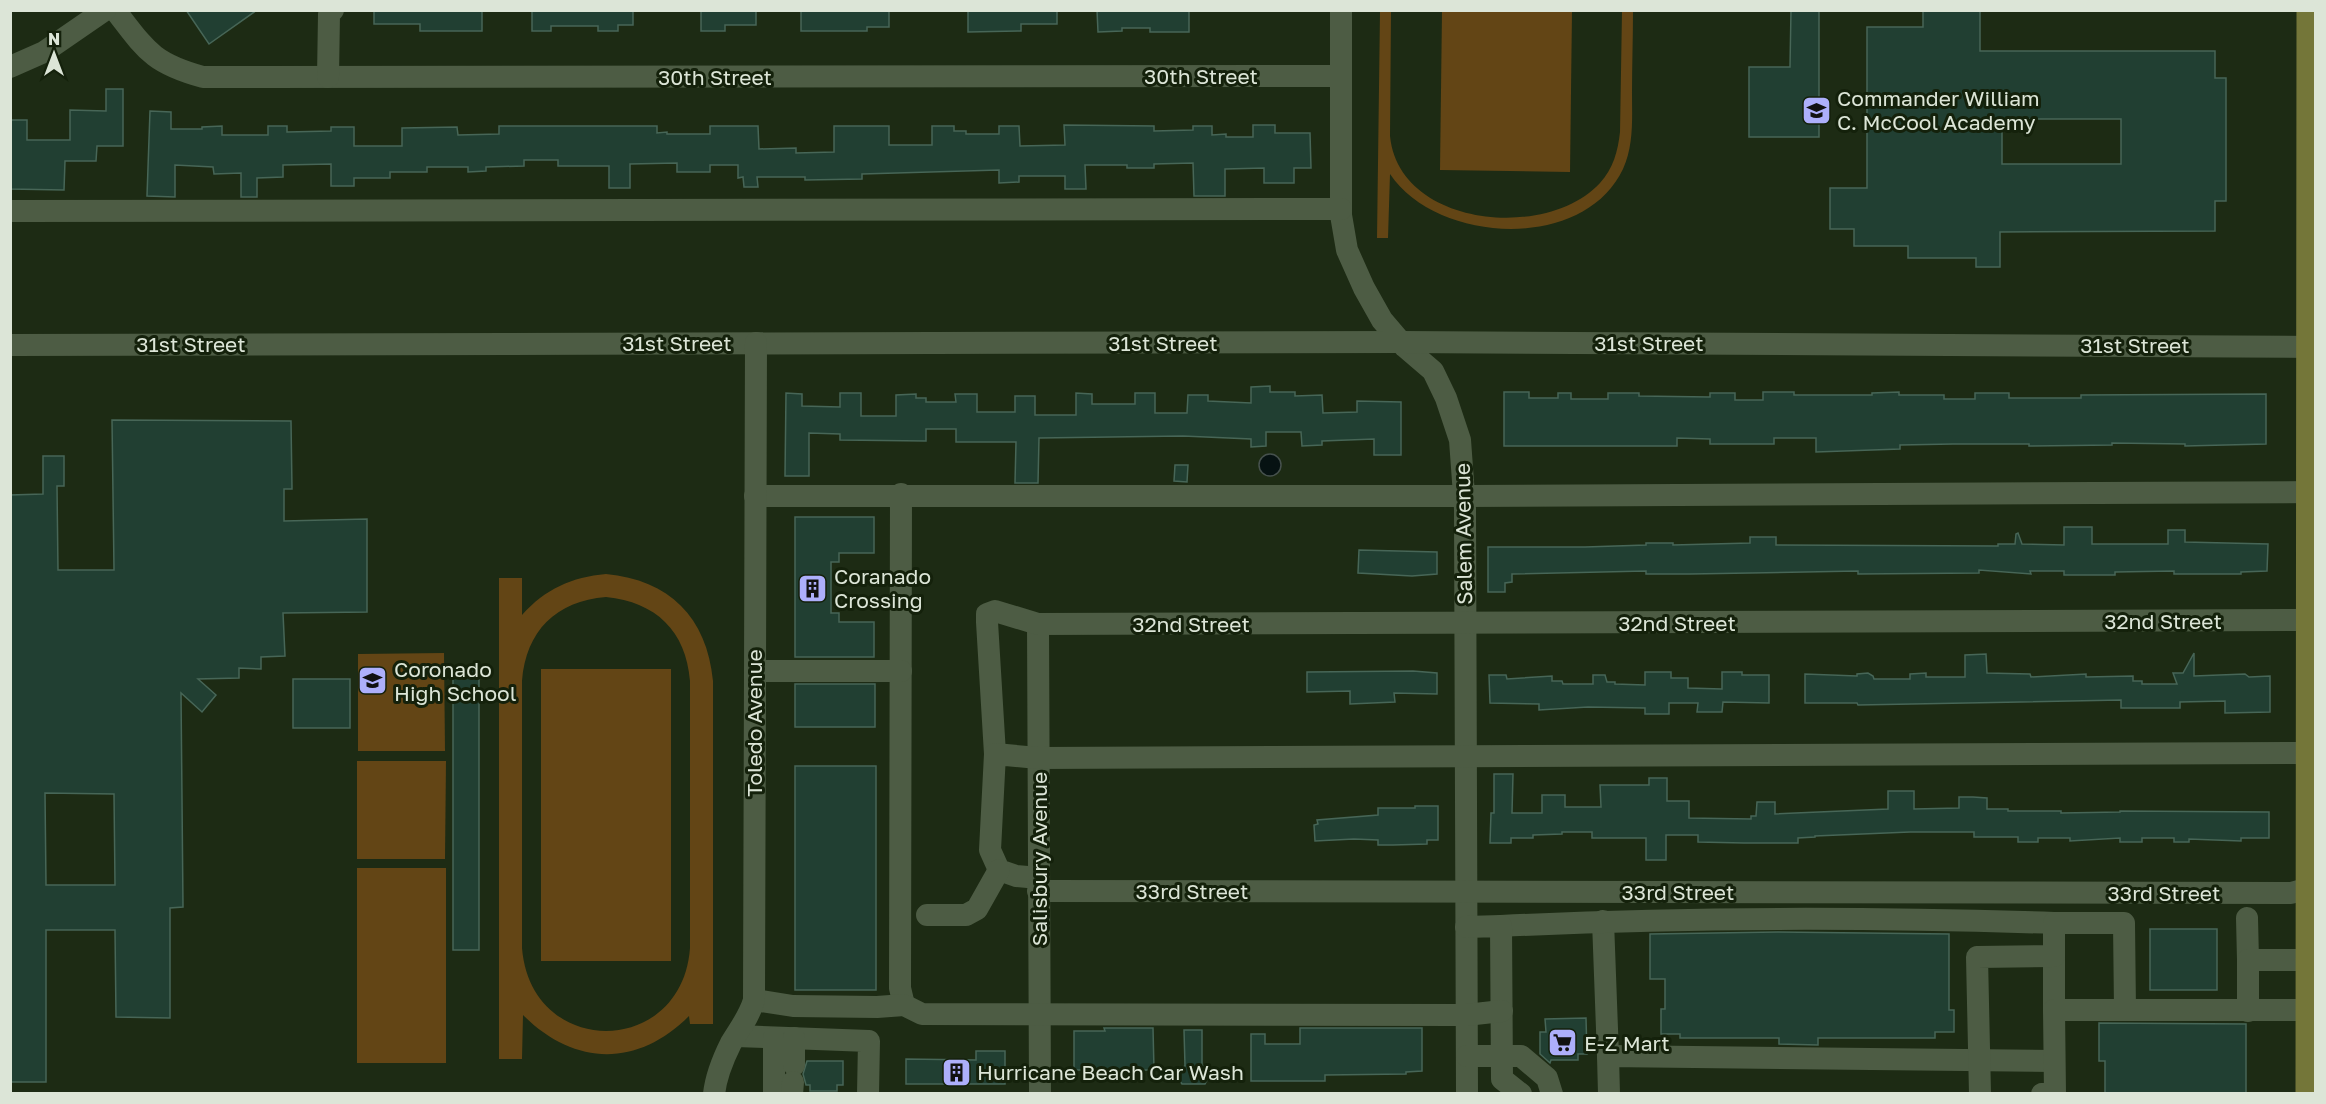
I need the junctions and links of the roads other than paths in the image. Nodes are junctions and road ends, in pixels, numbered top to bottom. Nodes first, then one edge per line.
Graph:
1 (105, 10) edge
2 (115, 10) edge
3 (333, 10) edge
4 (1341, 10) edge
5 (2310, 10) edge
6 (10, 67) edge
7 (1341, 76) junction
8 (328, 78) junction
9 (2313, 87) edge
10 (1341, 209) junction
11 (10, 211) edge
12 (2312, 219) edge
13 (1401, 342) junction
14 (756, 343) junction
15 (10, 345) edge
16 (2312, 346) edge
17 (2313, 493) edge
18 (901, 494) junction
19 (755, 495) junction
20 (1464, 496) junction
21 (2313, 620) edge
22 (1465, 623) junction
23 (1038, 624) junction
24 (755, 671) junction
25 (901, 671) junction
26 (2313, 753) edge
27 (995, 754) junction
28 (1465, 755) junction
29 (1038, 758) junction
30 (999, 870) junction
31 (1039, 885) junction
32 (2313, 887) edge
33 (1466, 891) junction
34 (927, 915) dead end
35 (2247, 918) dead end
36 (1603, 921) junction
37 (2054, 923) junction
38 (1501, 926) junction
39 (1466, 927) junction
40 (2054, 956) junction
41 (2248, 960) junction
42 (2310, 960) junction
43 (1466, 965) junction
44 (1502, 965) junction
45 (753, 1000) junction
46 (2312, 1004) edge
47 (904, 1005) junction
48 (2055, 1010) junction
49 (2125, 1010) junction
50 (1502, 1011) junction
51 (2248, 1011) junction
52 (1040, 1014) junction
53 (1466, 1015) junction
54 (736, 1036) junction
55 (784, 1038) junction
56 (1501, 1055) junction
57 (1467, 1056) junction
58 (1608, 1056) junction
59 (1979, 1061) junction
60 (2054, 1061) junction
61 (788, 1083) edge
62 (2055, 1093) edge
63 (714, 1094) edge
64 (868, 1094) edge
65 (1040, 1094) edge
66 (1467, 1094) edge
67 (1521, 1094) edge
68 (1552, 1094) edge
69 (1609, 1094) edge
70 (1980, 1094) edge
71 (2042, 1094) edge
72 (2309, 1094) edge

1 - 6 street
2 - 8 street, 30th Street
3 - 8 street
4 - 7 street, Salem Avenue
5 - 9 main road
7 - 8 street, 30th Street
7 - 10 street, Salem Avenue
9 - 12 main road
10 - 11 street
10 - 13 street, Salem Avenue
12 - 16 main road
13 - 14 street, 31st Street
13 - 16 street, 31st Street
13 - 20 street, Salem Avenue
14 - 15 street, 31st Street
14 - 19 street, Toledo Avenue
16 - 17 main road
17 - 20 street
17 - 21 main road
18 - 19 street
18 - 20 street
18 - 25 street
19 - 24 street, Toledo Avenue
20 - 22 street, Salem Avenue
21 - 22 street, 32nd Street
21 - 26 main road
22 - 23 street, 32nd Street
22 - 28 street, Salem Avenue
23 - 27 street, 32nd Street
23 - 29 street, Salisbury Avenue
24 - 25 street
24 - 45 street, Toledo Avenue
25 - 47 street
26 - 28 street
26 - 32 main road
27 - 29 street
27 - 30 street
28 - 29 street
28 - 33 street, Salem Avenue
29 - 31 street, Salisbury Avenue
30 - 31 street, 33rd Street
30 - 34 street
31 - 33 street, 33rd Street
31 - 52 street, Salisbury Avenue
32 - 33 street, 33rd Street
32 - 42 main road
33 - 39 street, Salem Avenue
35 - 41 street
36 - 37 street
36 - 38 street
36 - 58 street
37 - 40 street
37 - 49 street
38 - 39 street
38 - 44 street
39 - 43 street, Salem Avenue
40 - 48 street
40 - 59 street
41 - 42 street
41 - 51 street
42 - 46 main road
43 - 44 street
43 - 53 street, Salem Avenue
44 - 50 street
45 - 47 street
45 - 54 street, Toledo Avenue
46 - 51 street
46 - 72 main road
47 - 52 street
48 - 49 street
48 - 60 street
49 - 51 street
50 - 53 street
50 - 56 street
52 - 53 street
52 - 65 street, Salisbury Avenue
53 - 57 street, Salem Avenue
54 - 55 street
54 - 63 street, Toledo Avenue
55 - 61 street
55 - 61 street
55 - 64 street
56 - 57 street
56 - 67 street
56 - 68 street
57 - 66 street, Salem Avenue
58 - 59 street
58 - 69 street
59 - 60 street
59 - 70 street
60 - 62 street
62 - 71 street

